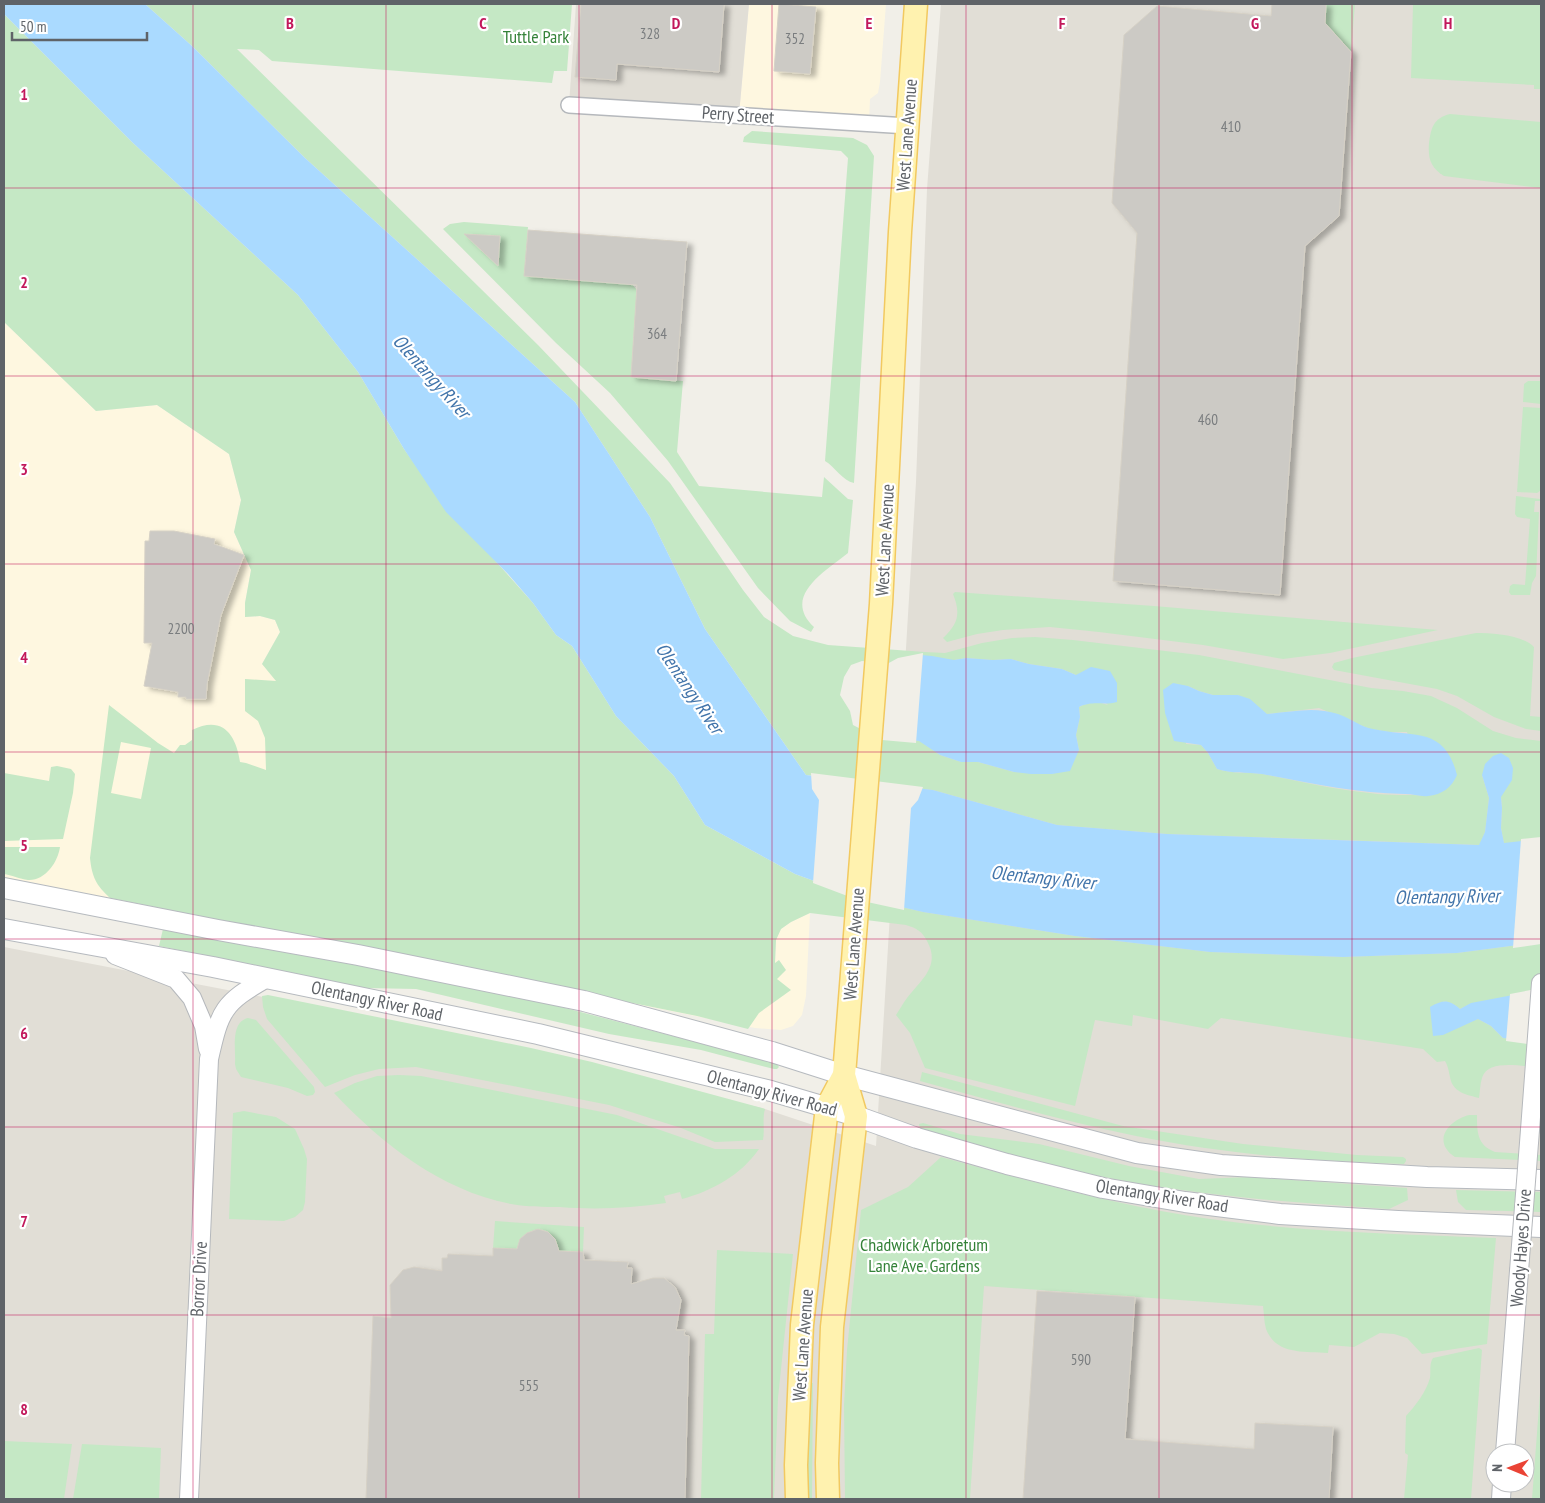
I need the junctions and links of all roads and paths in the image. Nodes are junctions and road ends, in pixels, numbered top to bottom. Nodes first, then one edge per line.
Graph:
1 (916, 4) edge
2 (569, 105) dead end
3 (908, 126) junction
4 (4, 888) edge
5 (4, 929) edge
6 (90, 945) junction
7 (267, 978) junction
8 (1541, 982) edge
9 (209, 1059) junction
10 (844, 1075) junction
11 (827, 1107) junction
12 (856, 1116) junction
13 (1541, 1180) edge
14 (1541, 1227) edge
15 (1505, 1443) edge
16 (189, 1499) edge
17 (797, 1499) edge
18 (828, 1499) edge

1 - 3 main road, West Lane Avenue
2 - 3 street, Perry Street
3 - 10 main road, West Lane Avenue
4 - 10 main road, Olentangy River Road
5 - 6 main road, Olentangy River Road
6 - 7 main road, Olentangy River Road
6 - 9 street
7 - 9 street
7 - 11 main road, Olentangy River Road
8 - 15 street, Woody Hayes Drive, bridge
9 - 16 street, Borror Drive
10 - 11 main road, West Lane Avenue
10 - 12 main road, West Lane Avenue
10 - 13 main road, Olentangy River Road
11 - 12 main road, Olentangy River Road
11 - 17 main road, West Lane Avenue
12 - 14 main road, Olentangy River Road
12 - 18 main road, West Lane Avenue

